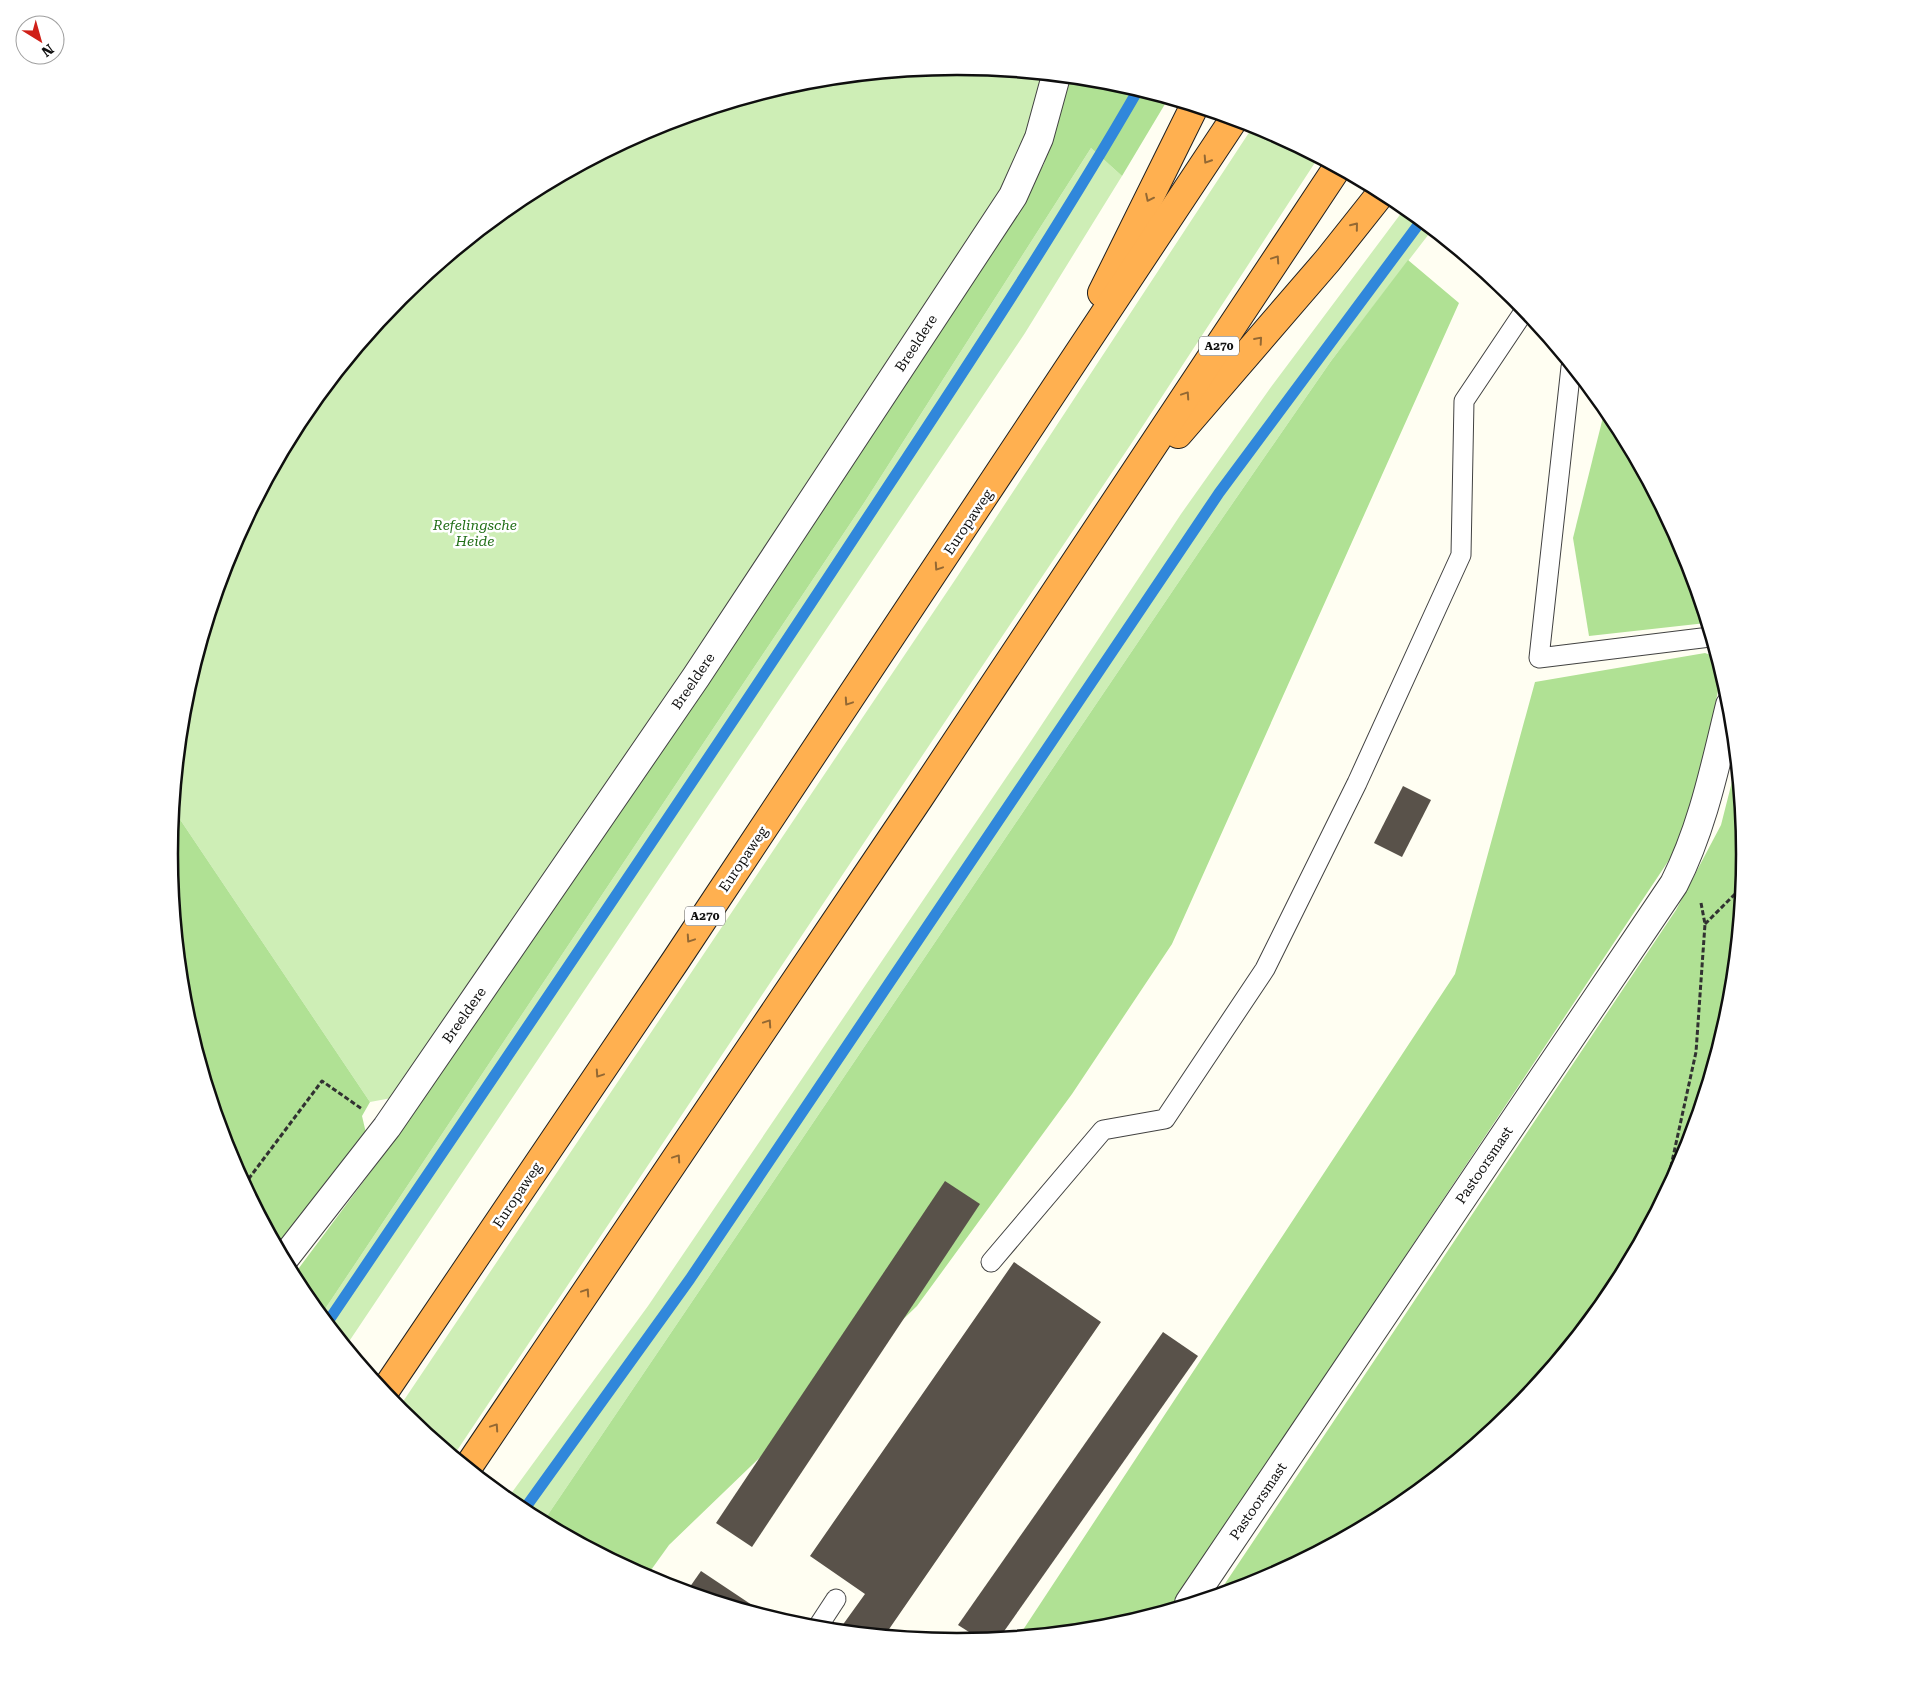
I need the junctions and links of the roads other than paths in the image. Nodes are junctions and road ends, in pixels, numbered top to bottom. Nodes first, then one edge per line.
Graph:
1 (1054, 82) edge
2 (1192, 112) edge
3 (1230, 125) edge
4 (1334, 173) edge
5 (1377, 198) edge
6 (1520, 317) edge
7 (1570, 374) edge
8 (1050, 399) junction
9 (1101, 523) junction
10 (1705, 638) edge
11 (1725, 726) edge
12 (288, 1254) edge
13 (991, 1262) dead end
14 (388, 1386) edge
15 (471, 1463) edge
16 (1194, 1596) edge
17 (836, 1599) dead end
18 (822, 1621) edge

1 - 12 street, Breeldere
2 -> 8 highway, A270
3 -> 8 highway, A270
9 -> 4 highway, A270
9 -> 5 highway, A270
6 - 13 lane
7 - 10 lane
8 -> 14 highway, Europaweg / A270
15 -> 9 highway, A270
11 - 16 street, Pastoorsmast
17 - 18 lane

